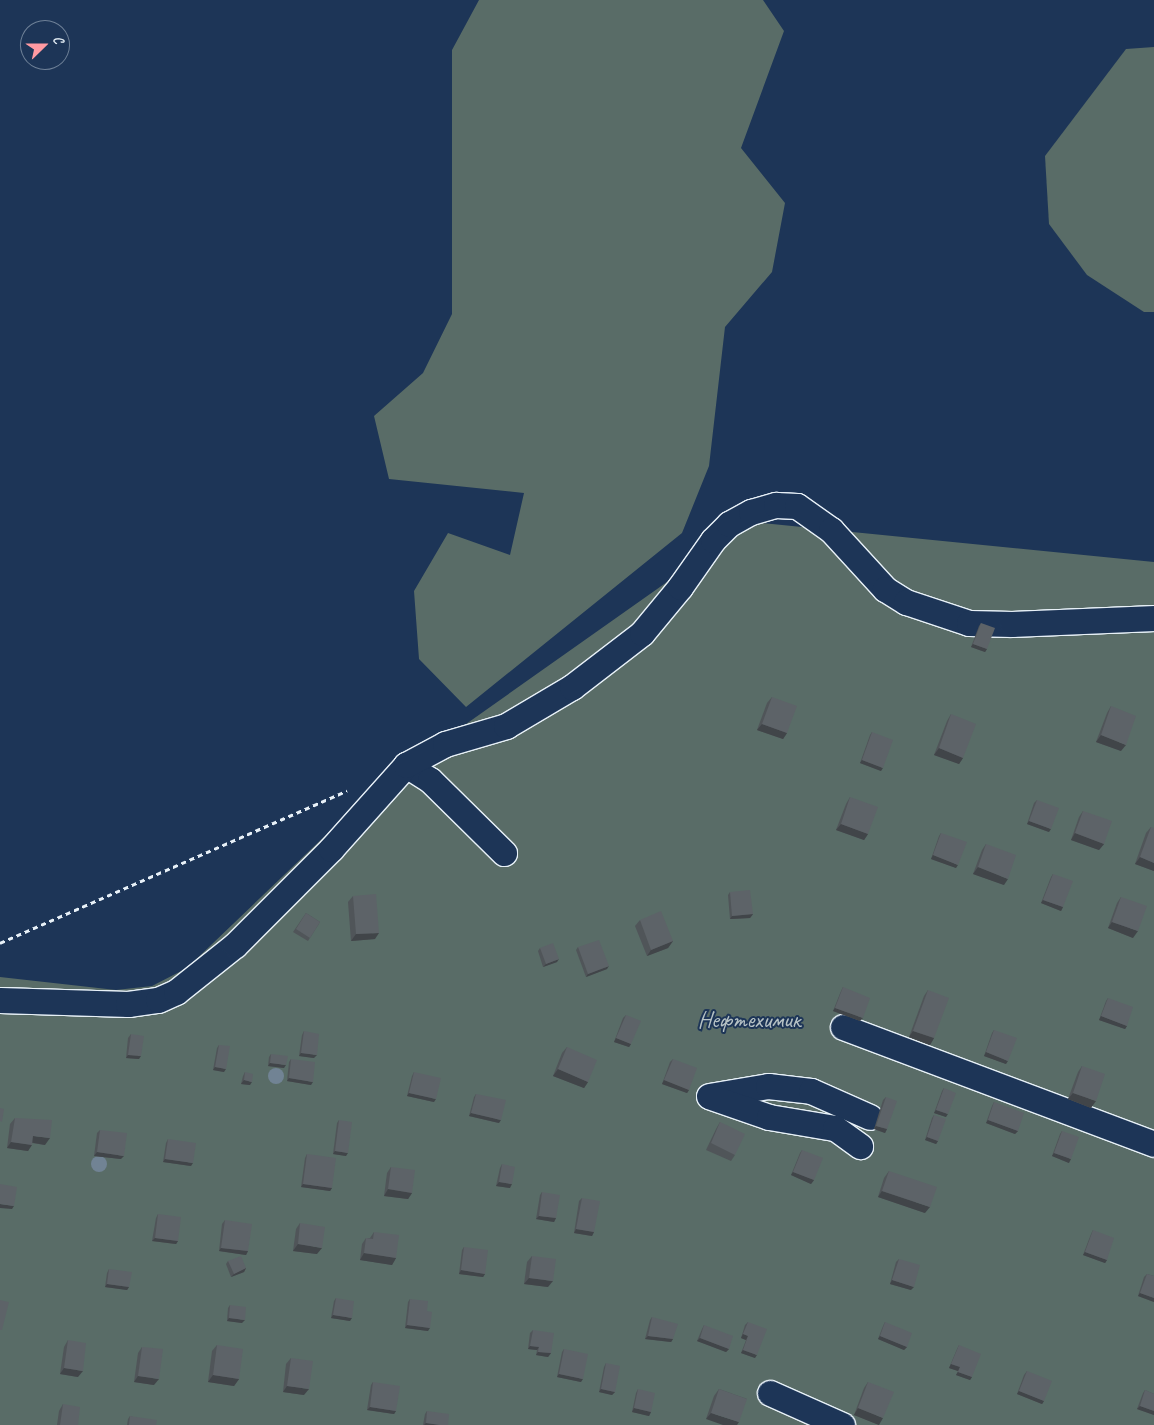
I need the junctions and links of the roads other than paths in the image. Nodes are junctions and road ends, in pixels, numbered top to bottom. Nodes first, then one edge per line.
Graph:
1 (1154, 618) edge
2 (406, 765) junction
3 (504, 853) dead end
4 (0, 1000) edge
5 (843, 1027) dead end
6 (870, 1117) dead end
7 (1154, 1144) edge
8 (860, 1146) dead end
9 (770, 1392) dead end
10 (842, 1425) edge

1 - 2 street
2 - 3 street
2 - 4 street
5 - 7 street
6 - 8 street
9 - 10 street

